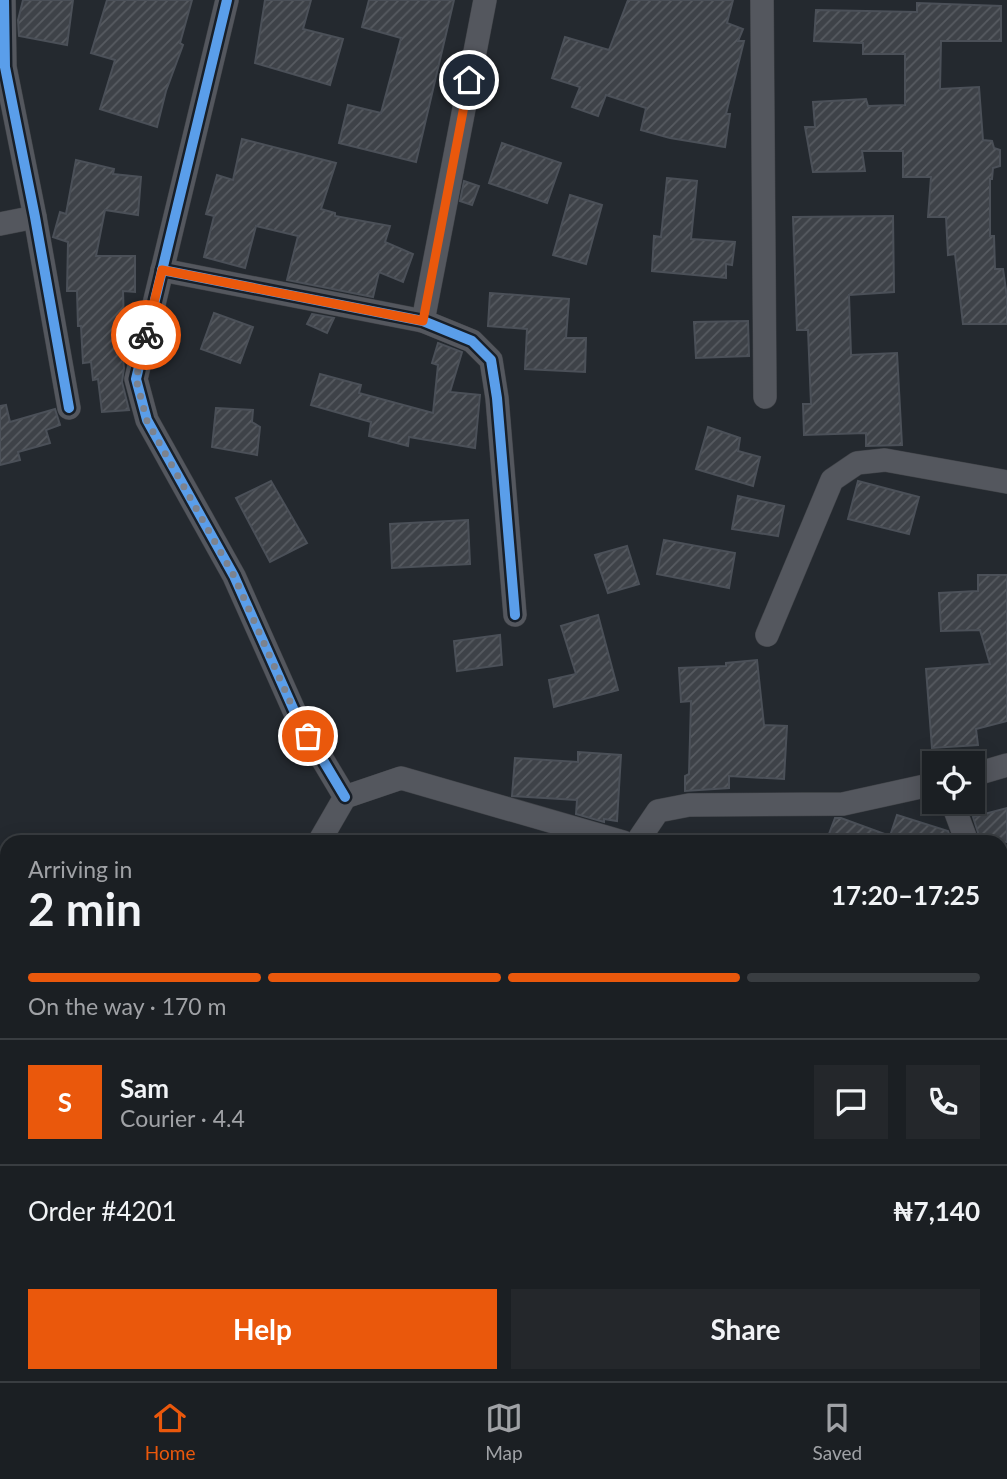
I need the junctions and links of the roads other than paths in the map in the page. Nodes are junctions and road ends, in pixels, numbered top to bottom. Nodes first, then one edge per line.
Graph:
1 (4, 0) edge
2 (228, 0) edge
3 (485, 0) edge
4 (762, 0) edge
5 (35, 217) junction
6 (0, 224) edge
7 (162, 270) junction
8 (423, 321) junction
9 (765, 397) dead end
10 (69, 408) dead end
11 (1007, 482) edge
12 (515, 615) dead end
13 (767, 635) dead end
14 (1007, 765) edge
15 (985, 771) edge
16 (922, 787) edge
17 (345, 797) junction
18 (956, 814) edge
19 (323, 835) edge
20 (600, 835) edge
21 (642, 835) edge
22 (964, 835) edge

1 - 5 street
2 - 7 street
3 - 8 street
4 - 9 street
5 - 6 street
5 - 10 street
7 - 8 street
7 - 17 street
8 - 12 street
11 - 13 street
14 - 15 street
16 - 21 street
17 - 19 street
17 - 20 street
18 - 22 street

